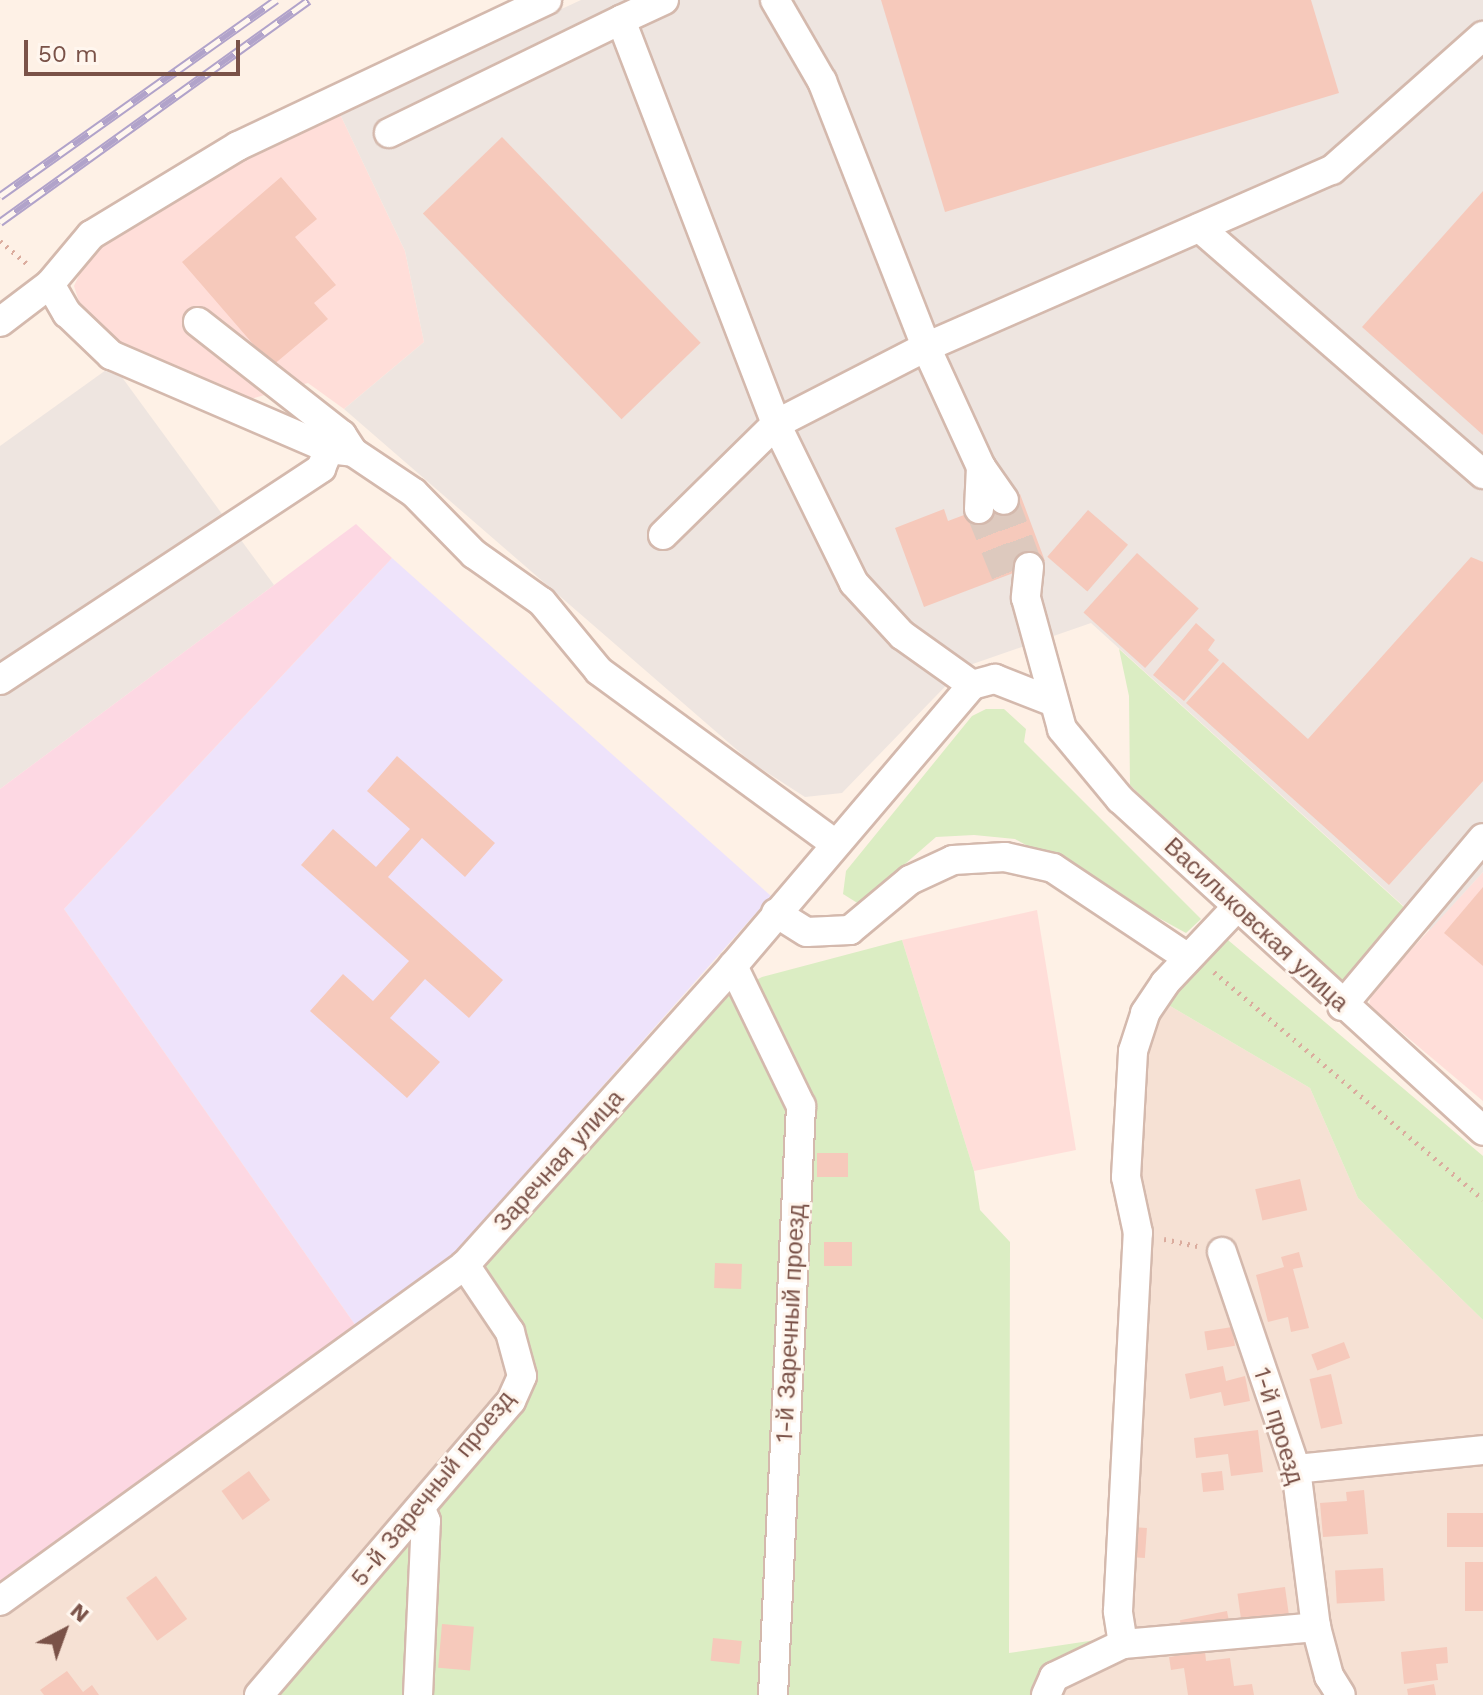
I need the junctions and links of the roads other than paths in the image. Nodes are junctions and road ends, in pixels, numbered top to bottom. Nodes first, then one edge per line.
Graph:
1 (547, 0) edge
2 (664, 0) edge
3 (775, 0) edge
4 (621, 20) junction
5 (1483, 36) edge
6 (389, 133) dead end
7 (1200, 228) junction
8 (50, 284) junction
9 (0, 322) edge
10 (198, 322) dead end
11 (926, 347) junction
12 (776, 424) junction
13 (341, 450) junction
14 (1483, 474) edge
15 (992, 505) tunnel mouth
16 (663, 535) dead end
17 (1017, 572) tunnel mouth
18 (0, 680) edge
19 (972, 685) junction
20 (1051, 701) junction
21 (1483, 838) edge
22 (834, 843) junction
23 (1236, 908) junction
24 (776, 913) junction
25 (1188, 958) junction
26 (733, 966) junction
27 (1342, 1006) junction
28 (1483, 1131) edge
29 (1222, 1252) road end
30 (465, 1265) junction
31 (1483, 1450) edge
32 (1296, 1469) junction
33 (421, 1509) junction
34 (0, 1601) edge
35 (1316, 1627) junction
36 (1123, 1644) junction
37 (259, 1695) edge
38 (418, 1695) edge
39 (773, 1695) edge
40 (1046, 1695) edge
41 (1341, 1695) edge

1 - 8 street
2 - 4 street
3 - 11 street
4 - 6 street
4 - 12 street
5 - 7 street
7 - 11 street
7 - 14 street
8 - 9 street
8 - 13 street
10 - 13 street
11 - 12 street
11 - 15 street
12 - 16 street
12 - 19 street
13 - 18 street
13 - 22 street
17 - 20 street, Васильковская улица
19 - 20 street
19 - 22 street, Заречная улица
20 - 23 street, Васильковская улица
21 - 27 street
22 - 24 street, Заречная улица
23 - 25 street
23 - 27 street, Васильковская улица
24 - 25 street
24 - 26 street, Заречная улица
25 - 36 street
26 - 30 street, Заречная улица
26 - 39 street, 1-й Заречный проезд
27 - 28 street, Васильковская улица
29 - 32 street, 1-й проезд
30 - 33 street, 5-й Заречный проезд
30 - 34 street, Заречная улица
31 - 32 street
32 - 35 street, 1-й проезд
33 - 37 street, 5-й Заречный проезд
33 - 38 street
35 - 36 street
35 - 41 street, 1-й проезд
36 - 40 street

